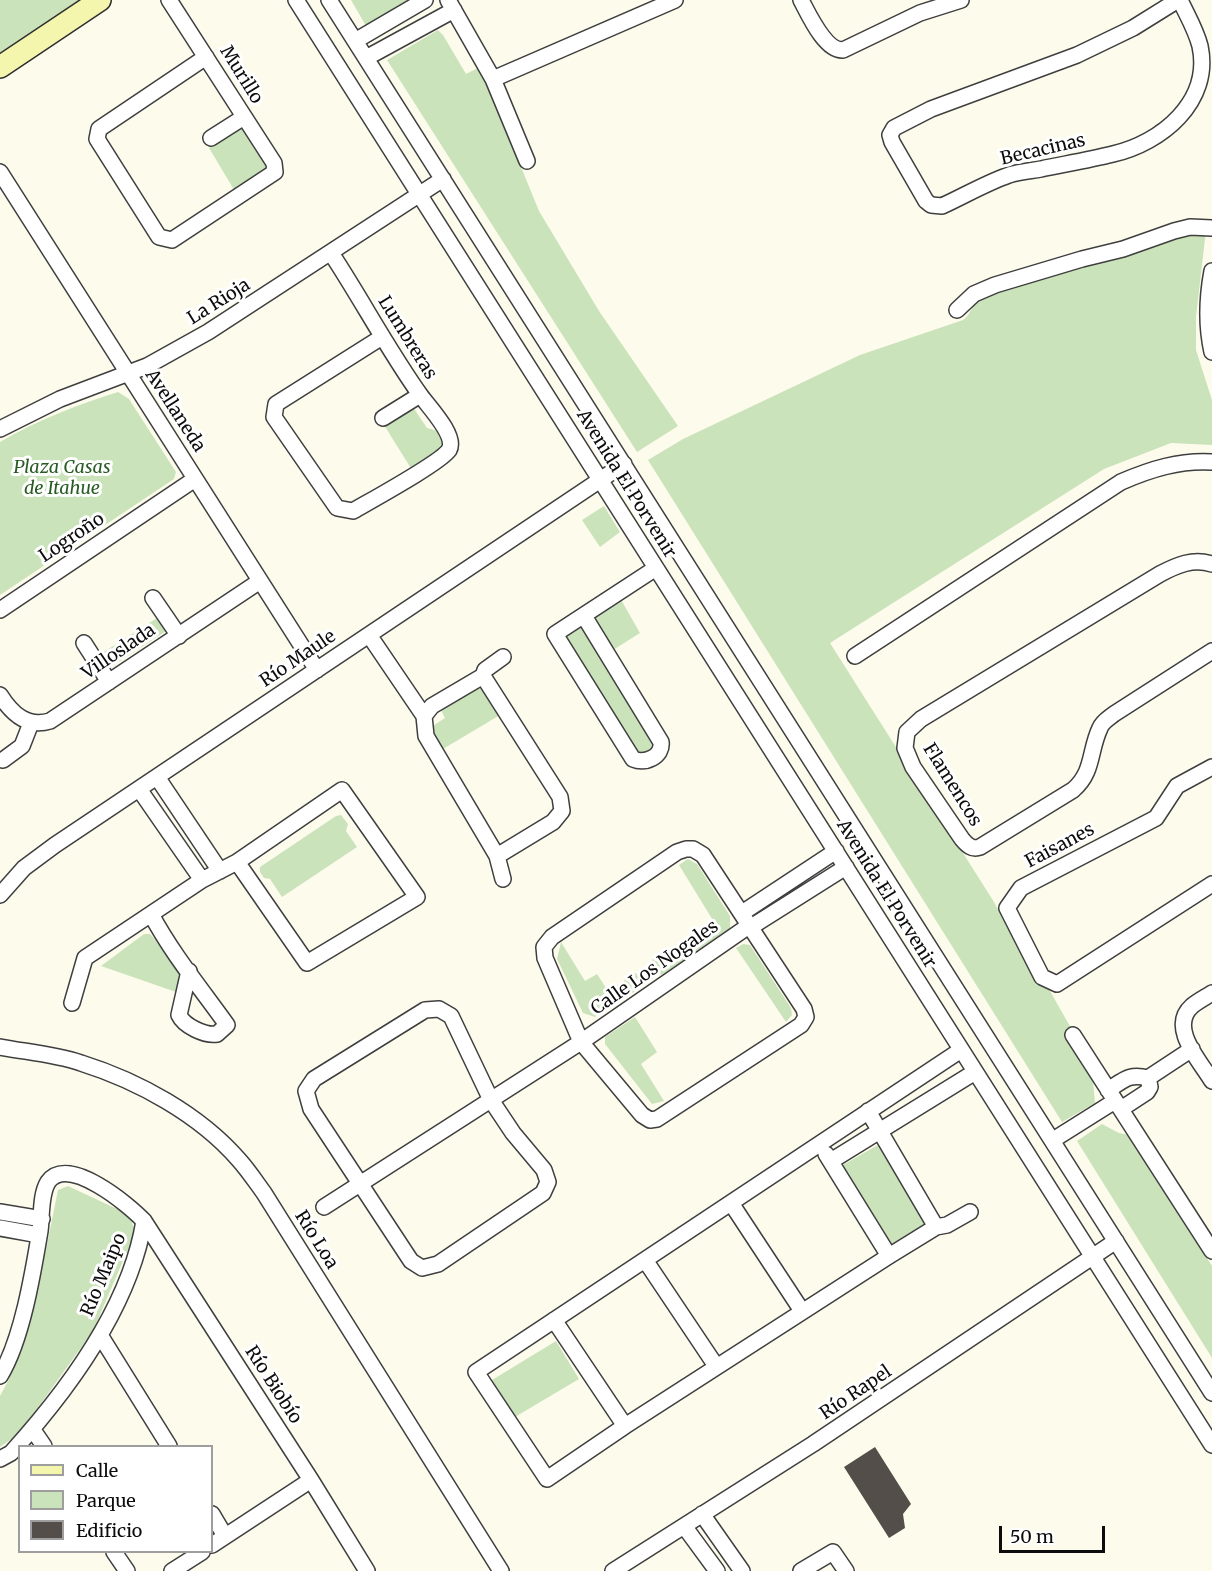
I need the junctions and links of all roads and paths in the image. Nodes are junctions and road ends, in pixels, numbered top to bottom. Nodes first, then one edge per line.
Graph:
1 (100, 0) edge
2 (169, 0) edge
3 (296, 0) edge
4 (329, 0) edge
5 (424, 0) edge
6 (675, 0) edge
7 (801, 0) edge
8 (961, 0) edge
9 (1179, 0) edge
10 (450, 3) edge
11 (403, 13) junction
12 (414, 32) junction
13 (355, 40) junction
14 (206, 57) junction
15 (366, 58) junction
16 (0, 67) edge
17 (493, 79) junction
18 (244, 117) junction
19 (211, 138) dead end
20 (527, 161) dead end
21 (0, 172) edge
22 (443, 179) junction
23 (5, 193) edge
24 (420, 194) junction
25 (1212, 228) edge
26 (331, 253) junction
27 (1212, 271) edge
28 (957, 310) dead end
29 (382, 337) junction
30 (1212, 352) edge
31 (128, 374) junction
32 (420, 395) junction
33 (383, 418) dead end
34 (0, 429) edge
35 (1212, 462) edge
36 (624, 464) junction
37 (195, 479) junction
38 (601, 481) junction
39 (1212, 564) edge
40 (656, 568) junction
41 (260, 581) junction
42 (153, 598) dead end
43 (0, 610) edge
44 (584, 616) junction
45 (369, 635) junction
46 (179, 636) junction
47 (84, 644) dead end
48 (1212, 651) edge
49 (855, 656) dead end
50 (503, 657) dead end
51 (317, 670) junction
52 (483, 676) junction
53 (108, 682) junction
54 (0, 695) edge
55 (424, 716) junction
56 (32, 723) junction
57 (3, 760) dead end
58 (1212, 767) edge
59 (157, 777) junction
60 (139, 789) junction
61 (836, 851) junction
62 (497, 856) junction
63 (237, 862) junction
64 (846, 867) junction
65 (220, 871) junction
66 (503, 879) dead end
67 (202, 880) junction
68 (1212, 884) edge
69 (0, 895) edge
70 (151, 914) junction
71 (748, 922) junction
72 (189, 971) dead end
73 (946, 973) junction
74 (923, 988) junction
75 (1212, 993) edge
76 (72, 1003) dead end
77 (1073, 1035) dead end
78 (582, 1042) junction
79 (0, 1047) edge
80 (1192, 1049) junction
81 (962, 1050) junction
82 (975, 1072) junction
83 (1148, 1078) junction
84 (1212, 1081) edge
85 (491, 1100) junction
86 (1114, 1100) junction
87 (868, 1111) junction
88 (879, 1131) junction
89 (1053, 1140) junction
90 (820, 1144) junction
91 (831, 1161) junction
92 (360, 1186) junction
93 (731, 1203) junction
94 (324, 1207) dead end
95 (0, 1212) edge
96 (970, 1212) dead end
97 (42, 1219) junction
98 (144, 1221) junction
99 (936, 1227) junction
100 (0, 1228) edge
101 (39, 1235) junction
102 (1116, 1241) junction
103 (1212, 1251) edge
104 (888, 1256) junction
105 (1093, 1258) junction
106 (645, 1260) junction
107 (802, 1311) junction
108 (554, 1320) junction
109 (100, 1335) junction
110 (716, 1366) junction
111 (0, 1376) edge
112 (1212, 1393) edge
113 (625, 1426) junction
114 (33, 1430) junction
115 (19, 1445) edge
116 (43, 1445) edge
117 (168, 1445) edge
118 (1212, 1445) edge
119 (18, 1446) edge
120 (0, 1458) edge
121 (311, 1480) junction
122 (702, 1514) junction
123 (213, 1516) edge
124 (684, 1526) junction
125 (225, 1536) junction
126 (213, 1544) edge
127 (115, 1553) edge
128 (199, 1553) edge
129 (363, 1570) edge
130 (127, 1571) edge
131 (172, 1571) edge
132 (501, 1571) edge
133 (614, 1571) edge
134 (717, 1571) edge
135 (742, 1571) edge
136 (801, 1571) edge
137 (846, 1571) edge

1 - 16 street
2 - 14 street, Murillo
3 - 24 street, Avenida El Porvenir
4 - 13 street, Avenida El Porvenir
5 - 11 street
6 - 17 street
7 - 8 street
9 - 9 street, Becacinas
10 - 12 street
10 - 17 street
11 - 12 street
11 - 13 street
12 - 15 street
13 - 15 street, Avenida El Porvenir
14 - 18 street, Murillo
14 - 18 street, Murillo
15 - 22 street, Avenida El Porvenir
17 - 20 street
18 - 19 street
21 - 23 street, Avellaneda
22 - 24 street, La Rioja
22 - 36 street, Avenida El Porvenir
23 - 31 street, Avellaneda
24 - 26 street, La Rioja
24 - 38 street, Avenida El Porvenir
25 - 28 street
26 - 29 street, Lumbreras
26 - 31 street, La Rioja
27 - 30 street
29 - 32 street, Lumbreras
29 - 32 street, Lumbreras
31 - 34 street, La Rioja
31 - 37 street, Avellaneda
32 - 33 street
35 - 49 street
36 - 38 street, Río Maule
36 - 73 street, Avenida El Porvenir
37 - 41 street, Avellaneda
37 - 43 street, Logroño
38 - 40 street, Avenida El Porvenir
38 - 45 street, Río Maule
39 - 48 street, Flamencos
40 - 44 street
40 - 61 street, Avenida El Porvenir
41 - 46 street, Villoslada
41 - 51 street, Avellaneda
42 - 46 street
44 - 44 street
45 - 51 street, Río Maule
45 - 55 street
46 - 53 street, Villoslada
47 - 53 street
50 - 52 street
51 - 59 street, Río Maule
52 - 55 street
52 - 62 street
53 - 56 street, Villoslada
54 - 56 street
55 - 62 street
56 - 57 street
58 - 68 street, Faisanes
59 - 60 street, Río Maule
59 - 65 street
60 - 67 street
60 - 69 street, Río Maule
61 - 64 street, Avenida El Porvenir
61 - 71 street, Calle Los Nogales
62 - 66 street
63 - 63 street
63 - 65 street
64 - 71 street, Calle Los Nogales
64 - 74 street, Avenida El Porvenir
65 - 67 street
67 - 70 street
70 - 72 street
70 - 76 street
71 - 78 street, Calle Los Nogales
71 - 78 street
71 - 78 street
73 - 74 street, Avenida El Porvenir
73 - 89 street, Avenida El Porvenir
74 - 81 street, Avenida El Porvenir
75 - 80 street
77 - 86 street
78 - 85 street, Calle Los Nogales
79 - 132 street, Río Loa
80 - 83 street
80 - 84 street
81 - 82 street, Avenida El Porvenir
81 - 87 street
82 - 88 street
82 - 105 street, Avenida El Porvenir
83 - 86 street
83 - 86 street
85 - 92 street, Calle Los Nogales
85 - 92 street
85 - 92 street
86 - 89 street
86 - 103 street
87 - 88 street
87 - 90 street
88 - 91 street
88 - 99 street
89 - 102 street, Avenida El Porvenir
90 - 91 street
90 - 93 street
91 - 104 street
92 - 94 street, Calle Los Nogales
93 - 106 street
93 - 107 street
95 - 97 street
96 - 99 street
97 - 98 street, Río Maipo
97 - 101 street, Río Maipo
98 - 109 street, Río Maipo
98 - 121 street, Río Biobío
99 - 104 street
100 - 101 street
101 - 111 street, Río Maipo
102 - 105 street, Río Rapel
102 - 112 street, Avenida El Porvenir
104 - 107 street
105 - 118 street, Avenida El Porvenir
105 - 122 street, Río Rapel
106 - 108 street
106 - 110 street
107 - 110 street
108 - 113 street
108 - 113 street
109 - 114 street, Río Maipo
109 - 117 street
110 - 113 street
114 - 115 street, Río Maipo
114 - 116 street
119 - 120 street, Río Maipo
121 - 125 street
121 - 129 street, Río Biobío
122 - 124 street, Río Rapel
122 - 135 street
123 - 125 street
124 - 133 street, Río Rapel
124 - 134 street
125 - 126 street
127 - 130 street
128 - 131 street
136 - 137 street

